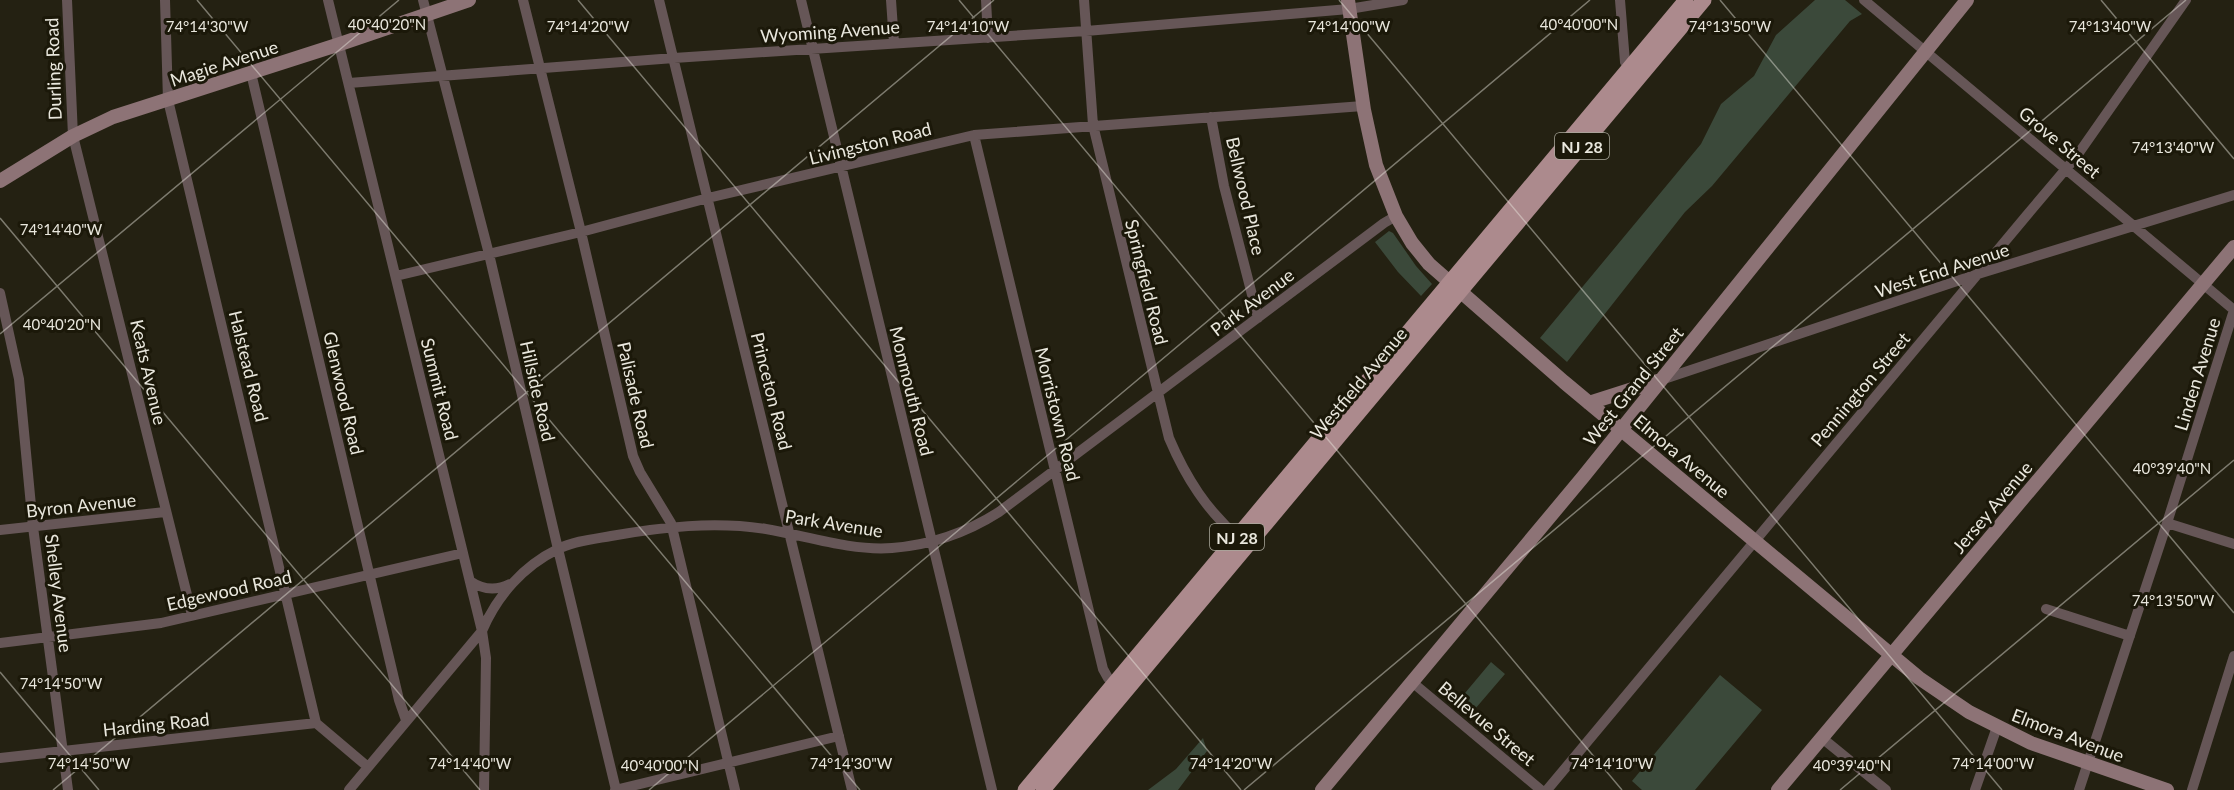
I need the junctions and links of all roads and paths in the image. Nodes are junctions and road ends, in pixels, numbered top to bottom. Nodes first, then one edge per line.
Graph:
1 (67, 0) edge
2 (165, 0) edge
3 (328, 0) edge
4 (469, 0) edge
5 (523, 0) edge
6 (659, 0) edge
7 (801, 0) edge
8 (891, 0) edge
9 (986, 0) edge
10 (1084, 0) edge
11 (1402, 0) edge
12 (1620, 0) edge
13 (1686, 0) edge
14 (1704, 0) edge
15 (1864, 0) edge
16 (1967, 0) edge
17 (2186, 0) edge
18 (1348, 4) edge
19 (425, 7) edge
20 (1086, 31) junction
21 (988, 38) junction
22 (340, 44) junction
23 (894, 44) junction
24 (812, 49) junction
25 (1925, 51) junction
26 (674, 58) junction
27 (540, 70) junction
28 (251, 73) junction
29 (1634, 73) junction
30 (444, 76) junction
31 (349, 83) junction
32 (168, 100) junction
33 (1363, 106) junction
34 (1211, 117) junction
35 (1092, 125) junction
36 (975, 135) junction
37 (73, 136) junction
38 (841, 167) junction
39 (2067, 169) junction
40 (0, 181) edge
41 (2234, 195) edge
42 (708, 198) junction
43 (1396, 216) junction
44 (2135, 227) junction
45 (581, 232) junction
46 (2234, 247) edge
47 (489, 254) junction
48 (1978, 274) junction
49 (396, 276) junction
50 (2204, 284) junction
51 (1454, 288) junction
52 (0, 293) edge
53 (2234, 310) edge
54 (1258, 318) junction
55 (1661, 380) junction
56 (1158, 394) junction
57 (1589, 403) junction
58 (1622, 430) junction
59 (1055, 471) junction
60 (165, 512) junction
61 (2167, 523) junction
62 (33, 526) junction
63 (672, 527) junction
64 (0, 530) edge
65 (790, 534) junction
66 (1242, 541) junction
67 (1755, 541) junction
68 (932, 542) junction
69 (2234, 544) edge
70 (558, 549) junction
71 (463, 553) junction
72 (370, 574) junction
73 (470, 581) junction
74 (513, 582) junction
75 (286, 594) junction
76 (2046, 609) dead end
77 (192, 615) junction
78 (482, 631) junction
79 (48, 636) junction
80 (2130, 636) junction
81 (0, 644) edge
82 (1892, 655) junction
83 (2234, 656) edge
84 (1412, 682) junction
85 (1120, 687) junction
86 (406, 720) junction
87 (316, 723) junction
88 (1997, 727) junction
89 (839, 736) junction
90 (1822, 738) junction
91 (62, 751) junction
92 (0, 758) edge
93 (729, 762) junction
94 (2087, 764) junction
95 (368, 767) junction
96 (68, 790) edge
97 (349, 790) edge
98 (484, 790) edge
99 (616, 790) edge
100 (735, 790) edge
101 (852, 790) edge
102 (992, 790) edge
103 (1025, 790) edge
104 (1043, 790) edge
105 (1322, 790) edge
106 (1541, 790) edge
107 (1547, 790) edge
108 (1778, 790) edge
109 (1886, 790) edge
110 (1975, 790) edge
111 (2079, 790) edge
112 (2167, 790) edge
113 (2192, 790) edge

1 - 37 street, Durling Road
2 - 32 street, Halstead Road
3 - 22 street, Summit Road
4 - 19 street, Magie Avenue
5 - 27 street, Palisade Road
6 - 26 street, Princeton Road
7 - 24 street, Monmouth Road
8 - 23 street
9 - 21 street
10 - 20 street, Springfield Road
11 - 18 street, Wyoming Avenue
12 - 29 street
13 - 29 main road, Westfield Avenue / NJ 28
14 - 29 main road, Westfield Avenue / NJ 28
15 - 25 street, Grove Street
16 - 25 street, West Grand Street
17 - 39 street, Pennington Street
18 - 20 street, Wyoming Avenue
18 - 33 street, Elmora Avenue
19 - 22 street, Magie Avenue
19 - 30 street, Hillside Road
20 - 21 street, Wyoming Avenue
20 - 35 street, Springfield Road
21 - 23 street, Wyoming Avenue
22 - 28 street, Magie Avenue
22 - 31 street, Summit Road
23 - 24 street, Wyoming Avenue
24 - 26 street, Wyoming Avenue
24 - 38 street, Monmouth Road
25 - 39 street, Grove Street
25 - 55 street, West Grand Street
26 - 27 street, Wyoming Avenue
26 - 42 street, Princeton Road
27 - 30 street, Wyoming Avenue
27 - 45 street, Palisade Road
28 - 32 street, Magie Avenue
28 - 72 street, Glenwood Road
29 - 51 main road, Westfield Avenue / NJ 28
30 - 31 street, Wyoming Avenue
30 - 47 street, Hillside Road
31 - 49 street, Summit Road
32 - 37 street, Magie Avenue
32 - 75 street, Halstead Road
33 - 34 street, Livingston Road
33 - 43 street, Elmora Avenue
34 - 35 street, Livingston Road
34 - 54 street, Bellwood Place
35 - 36 street, Livingston Road
35 - 56 street, Springfield Road
36 - 38 street, Livingston Road
36 - 59 street, Morristown Road
37 - 40 street, Magie Avenue
37 - 60 street, Keats Avenue
38 - 42 street, Livingston Road
38 - 68 street, Monmouth Road
39 - 44 street, Grove Street
39 - 48 street, Pennington Street
41 - 44 street, West End Avenue
42 - 45 street, Livingston Road
42 - 65 street, Princeton Road
43 - 51 street, Elmora Avenue
43 - 54 street, Park Avenue
44 - 48 street, West End Avenue
44 - 50 street, Grove Street
45 - 47 street, Livingston Road
45 - 63 street, Palisade Road
46 - 50 street, Jersey Avenue
47 - 49 street, Livingston Road
47 - 70 street, Hillside Road
48 - 55 street, West End Avenue
48 - 67 street, Pennington Street
49 - 71 street, Summit Road
50 - 53 street, Grove Street
50 - 82 street, Jersey Avenue
51 - 57 street, Elmora Avenue
51 - 66 main road, Westfield Avenue / NJ 28
52 - 62 street, Shelley Avenue
53 - 61 street, Linden Avenue
54 - 56 street, Park Avenue
55 - 57 street
55 - 58 street, West Grand Street
56 - 59 street, Park Avenue
56 - 66 street, Springfield Road
57 - 58 street, Elmora Avenue
58 - 67 street, Elmora Avenue
58 - 84 street, West Grand Street
59 - 68 street, Park Avenue
59 - 85 street, Morristown Road
60 - 62 street, Byron Avenue
60 - 77 street, Keats Avenue
61 - 69 street
61 - 80 street, Linden Avenue
62 - 64 street, Byron Avenue
62 - 79 street, Shelley Avenue
63 - 65 street, Park Avenue
63 - 70 street, Park Avenue
63 - 93 street, Palisade Road
65 - 68 street, Park Avenue
65 - 89 street, Princeton Road
66 - 85 main road, Westfield Avenue / NJ 28
67 - 82 street, Elmora Avenue
67 - 107 street, Pennington Street
68 - 102 street, Monmouth Road
70 - 74 street, Park Avenue
70 - 99 street, Hillside Road
71 - 72 street, Edgewood Road
71 - 73 street, Summit Road
72 - 75 street, Edgewood Road
72 - 86 street, Glenwood Road
73 - 74 street
73 - 78 street, Summit Road
74 - 78 street, Park Avenue
75 - 77 street, Edgewood Road
75 - 87 street, Halstead Road
76 - 80 street
77 - 79 street, Edgewood Road
78 - 86 street, Park Avenue
78 - 98 street, Summit Road
79 - 81 street, Edgewood Road
79 - 91 street, Shelley Avenue
80 - 94 street, Linden Avenue
82 - 88 street, Elmora Avenue
82 - 90 street, Jersey Avenue
83 - 113 street
84 - 105 street, West Grand Street
84 - 106 street, Bellevue Street
85 - 103 main road, Westfield Avenue / NJ 28
85 - 104 main road, Westfield Avenue / NJ 28
86 - 95 street, Park Avenue
87 - 91 street, Harding Road
87 - 95 street
88 - 94 street, Elmora Avenue
88 - 110 street
89 - 93 street
89 - 101 street, Princeton Road
90 - 108 street, Jersey Avenue
90 - 109 street
91 - 92 street, Harding Road
91 - 96 street, Shelley Avenue
93 - 99 street
93 - 100 street, Palisade Road
94 - 111 street, Linden Avenue
94 - 112 street, Elmora Avenue
95 - 97 street, Park Avenue

